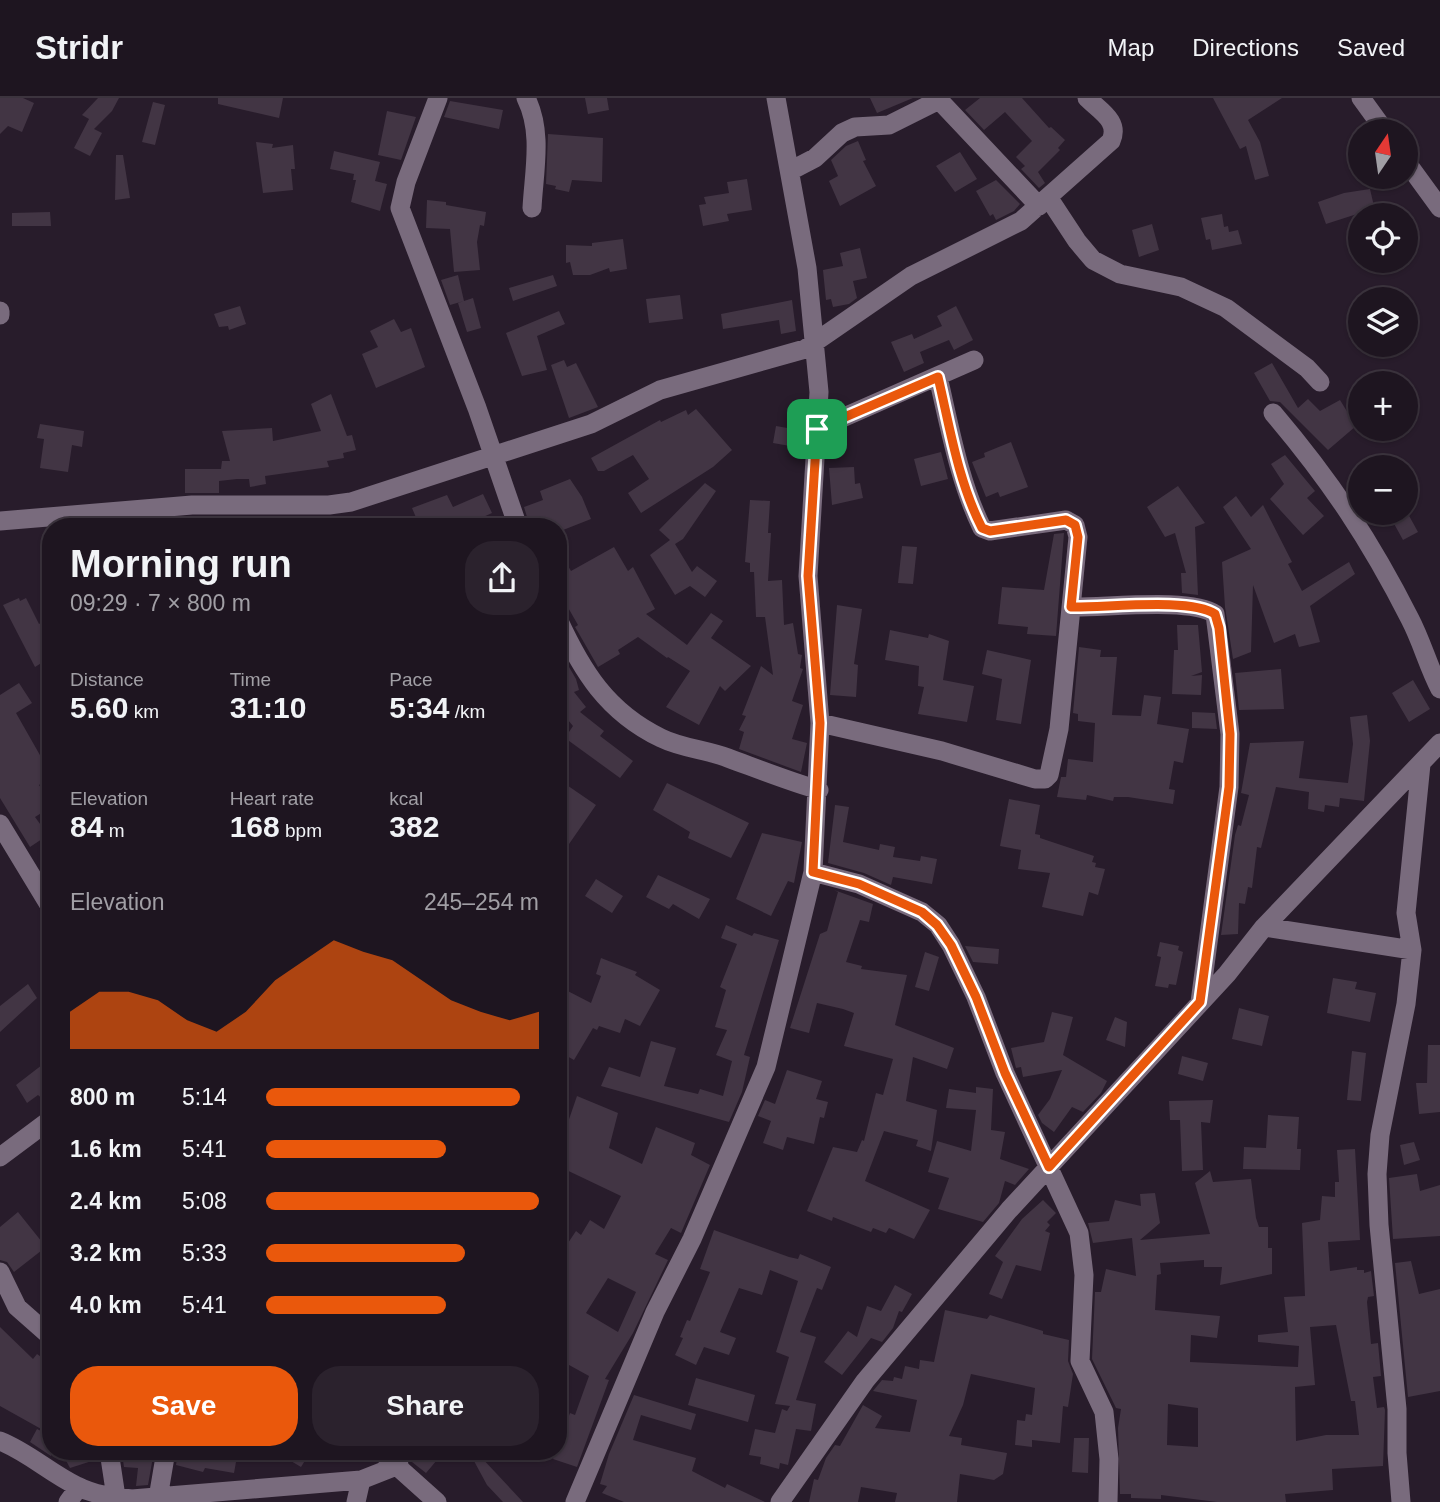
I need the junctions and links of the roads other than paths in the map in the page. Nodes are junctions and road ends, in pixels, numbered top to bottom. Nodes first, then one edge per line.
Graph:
1 (438, 98) edge
2 (526, 98) edge
3 (776, 98) edge
4 (1087, 98) edge
5 (1361, 98) edge
6 (1376, 119) edge
7 (790, 171) junction
8 (1418, 178) edge
9 (1044, 202) junction
10 (532, 208) dead end
11 (1440, 208) edge
12 (816, 342) junction
13 (974, 360) dead end
14 (938, 377) junction
15 (1320, 382) dead end
16 (1273, 412) dead end
17 (817, 429) junction
18 (494, 457) junction
19 (515, 518) edge
20 (0, 521) edge
21 (1071, 607) junction
22 (567, 662) edge
23 (1440, 689) edge
24 (820, 723) junction
25 (1440, 743) edge
26 (1421, 764) junction
27 (819, 790) junction
28 (0, 824) edge
29 (813, 872) junction
30 (42, 893) edge
31 (1264, 928) junction
32 (1412, 950) junction
33 (1200, 1002) junction
34 (42, 1126) edge
35 (0, 1157) edge
36 (1049, 1167) junction
37 (0, 1272) edge
38 (42, 1329) edge
39 (0, 1441) edge
40 (110, 1460) edge
41 (164, 1460) edge
42 (392, 1460) edge
43 (399, 1465) junction
44 (361, 1480) junction
45 (74, 1495) edge
46 (116, 1497) junction
47 (158, 1498) junction
48 (356, 1502) edge
49 (437, 1502) edge
50 (575, 1502) edge
51 (780, 1502) edge
52 (1108, 1502) edge
53 (1401, 1502) edge

1 - 18 street
2 - 10 street
3 - 7 street
4 - 9 street
5 - 6 street
7 - 9 street
7 - 12 street
8 - 11 street
9 - 12 street
9 - 15 street
12 - 17 street
12 - 18 street
13 - 14 street
14 - 17 street
14 - 21 street
16 - 23 street
17 - 24 street
18 - 19 street
18 - 20 street
21 - 24 street
21 - 33 street
22 - 27 street
24 - 27 street
25 - 26 street
26 - 31 street
26 - 32 street
27 - 29 street
28 - 30 street
29 - 36 street
29 - 50 street
31 - 32 street
31 - 33 street
32 - 53 street
33 - 36 street
34 - 35 street
36 - 51 street
36 - 52 street
37 - 38 street
39 - 45 street
40 - 46 street
41 - 47 street
42 - 43 street
43 - 44 street
43 - 49 street
44 - 47 street
44 - 48 street
45 - 46 street
46 - 47 street

